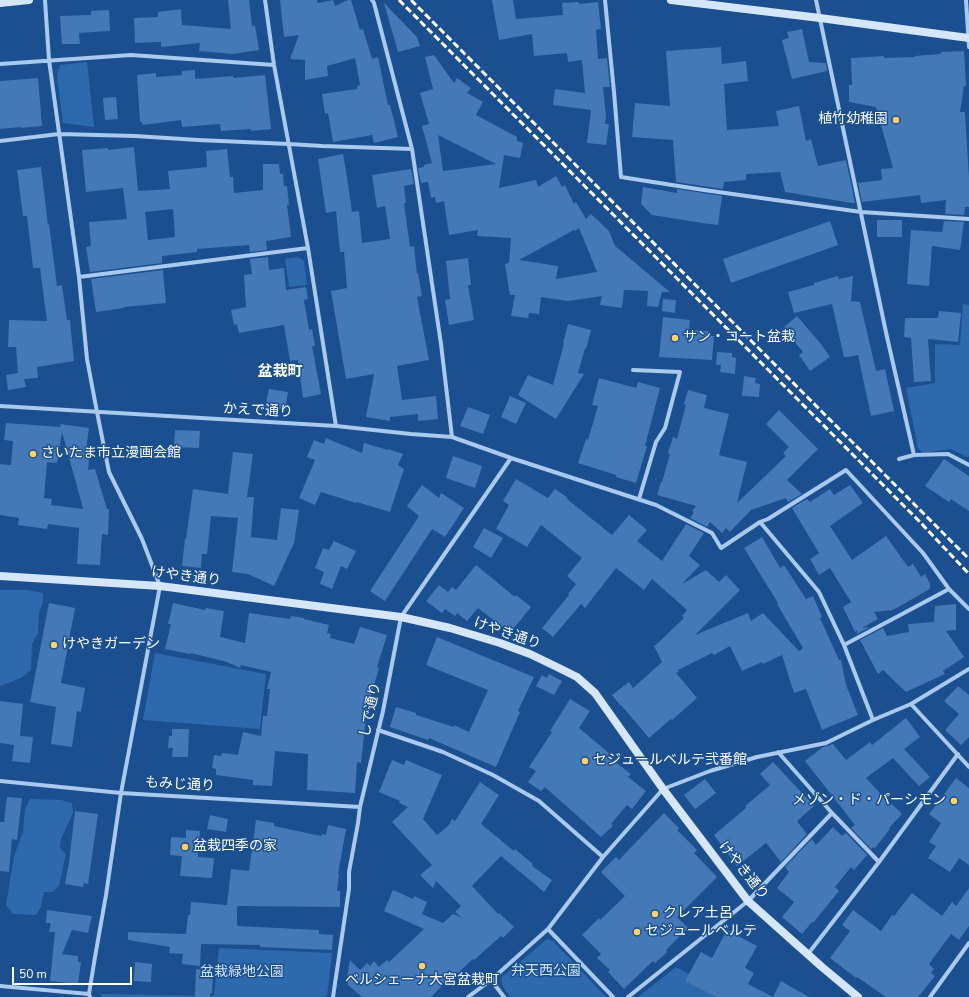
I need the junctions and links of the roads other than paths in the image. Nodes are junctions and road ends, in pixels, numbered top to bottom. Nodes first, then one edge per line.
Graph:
1 (29, 0) edge
2 (45, 0) edge
3 (265, 0) edge
4 (372, 0) edge
5 (605, 0) edge
6 (671, 0) edge
7 (816, 0) edge
8 (966, 0) edge
9 (679, 1) edge
10 (0, 3) edge
11 (820, 18) junction
12 (969, 37) edge
13 (969, 47) edge
14 (49, 60) junction
15 (0, 64) edge
16 (274, 65) junction
17 (59, 134) junction
18 (0, 141) edge
19 (289, 144) junction
20 (412, 149) junction
21 (861, 212) junction
22 (969, 218) edge
23 (308, 248) junction
24 (79, 277) junction
25 (633, 370) dead end
26 (0, 406) edge
27 (97, 412) junction
28 (336, 426) junction
29 (452, 437) junction
30 (914, 455) junction
31 (511, 458) junction
32 (899, 459) dead end
33 (969, 465) edge
34 (639, 499) junction
35 (760, 522) junction
36 (0, 576) edge
37 (160, 586) junction
38 (949, 589) junction
39 (969, 609) edge
40 (401, 617) junction
41 (844, 645) junction
42 (969, 669) edge
43 (911, 704) junction
44 (873, 720) junction
45 (378, 730) junction
46 (778, 752) junction
47 (958, 754) junction
48 (969, 767) edge
49 (0, 781) edge
50 (664, 789) junction
51 (121, 793) junction
52 (360, 807) junction
53 (832, 813) junction
54 (603, 857) junction
55 (879, 862) junction
56 (748, 902) junction
57 (548, 929) junction
58 (969, 943) edge
59 (808, 954) junction
60 (491, 980) junction
61 (0, 986) edge
62 (90, 996) edge
63 (333, 997) edge
64 (468, 997) edge
65 (504, 997) edge
66 (613, 997) edge
67 (628, 997) edge
68 (858, 997) edge
69 (930, 997) edge

1 - 10 street
2 - 14 street
3 - 16 street
4 - 20 street
5 - 21 street
6 - 9 street
7 - 11 street
8 - 12 street
9 - 11 street
11 - 12 street
11 - 21 street
12 - 13 street
14 - 15 street
14 - 16 street
14 - 17 street
16 - 19 street
17 - 18 street
17 - 19 street
17 - 24 street
19 - 20 street
19 - 23 street
20 - 29 street
21 - 22 street
21 - 30 street
23 - 24 street
23 - 28 street
24 - 27 street
25 - 34 street
26 - 27 street, かえで通り
27 - 28 street, かえで通り
27 - 37 street
28 - 29 street, かえで通り
29 - 31 street, かえで通り
30 - 32 street
30 - 33 street
31 - 34 street, かえで通り
31 - 40 street, しで通り
34 - 35 street, かえで通り
35 - 38 street
35 - 41 street
36 - 37 street, けやき通り
37 - 40 street, けやき通り
37 - 51 street
38 - 39 street
38 - 41 street
40 - 45 street, しで通り
40 - 50 street, けやき通り
41 - 44 street
42 - 43 street
43 - 44 street
43 - 47 street
44 - 46 street
45 - 52 street, しで通り
45 - 54 street
46 - 50 street
46 - 53 street
47 - 48 street
47 - 55 street
49 - 51 street, もみじ通り
50 - 54 street
50 - 56 street, けやき通り
51 - 52 street, もみじ通り
51 - 62 street
52 - 63 street, しで通り
53 - 55 street
53 - 56 street
54 - 57 street
55 - 59 street
56 - 59 street, けやき通り
56 - 67 street
57 - 60 street
57 - 66 street
58 - 69 street
59 - 68 street, けやき通り
60 - 64 street
60 - 65 street
61 - 62 street

